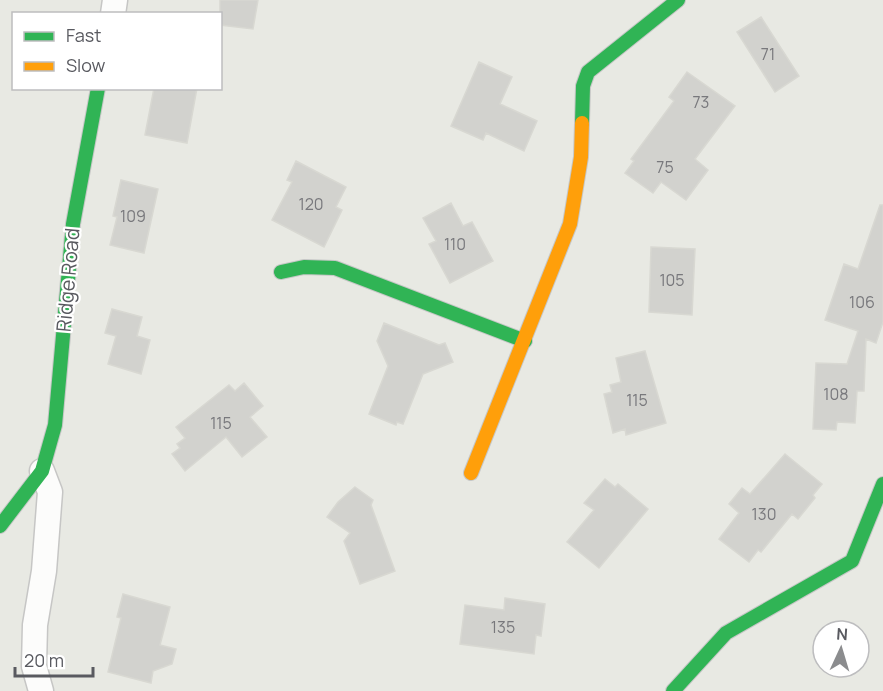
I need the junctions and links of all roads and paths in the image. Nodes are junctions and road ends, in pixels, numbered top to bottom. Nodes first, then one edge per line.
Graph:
1 (678, 0) edge
2 (98, 90) edge
3 (281, 272) dead end
4 (525, 342) junction
5 (42, 471) junction
6 (471, 473) dead end
7 (883, 484) edge
8 (0, 526) edge
9 (41, 691) edge
10 (673, 691) edge

1 - 4 street
2 - 5 street, Ridge Road
3 - 4 street
4 - 6 street
5 - 8 street
5 - 9 street
7 - 10 street

